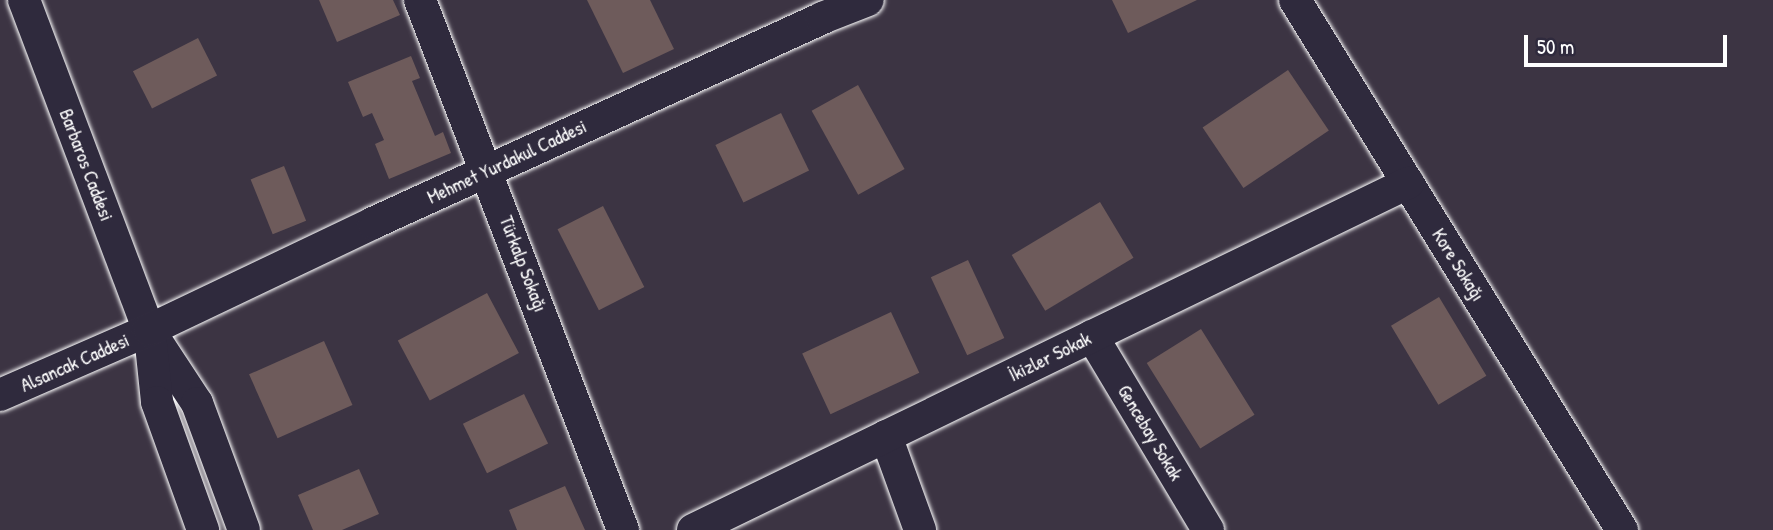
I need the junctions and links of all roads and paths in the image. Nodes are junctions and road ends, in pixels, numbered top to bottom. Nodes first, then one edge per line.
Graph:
1 (24, 0) edge
2 (420, 0) edge
3 (869, 0) edge
4 (1295, 0) edge
5 (488, 171) junction
6 (1408, 183) junction
7 (149, 330) junction
8 (1092, 336) junction
9 (0, 396) edge
10 (886, 436) junction
11 (203, 530) edge
12 (244, 530) edge
13 (623, 530) edge
14 (693, 530) edge
15 (920, 530) edge
16 (1208, 530) edge
17 (1622, 530) edge

1 - 7 street, Barbaros Caddesi
2 - 5 street, Türkalp Sokağı
3 - 5 street, Mehmet Yurdakul Caddesi
4 - 6 street, Kore Sokağı
5 - 7 street, Mehmet Yurdakul Caddesi
5 - 13 street, Türkalp Sokağı
6 - 8 street, İkizler Sokak
6 - 17 street, Kore Sokağı
7 - 9 street, Alsancak Caddesi
7 - 11 street, Barbaros Caddesi
7 - 12 street, Barbaros Caddesi
8 - 10 street, İkizler Sokak
8 - 16 street, Gencebay Sokak
10 - 14 street, İkizler Sokak
10 - 15 street

